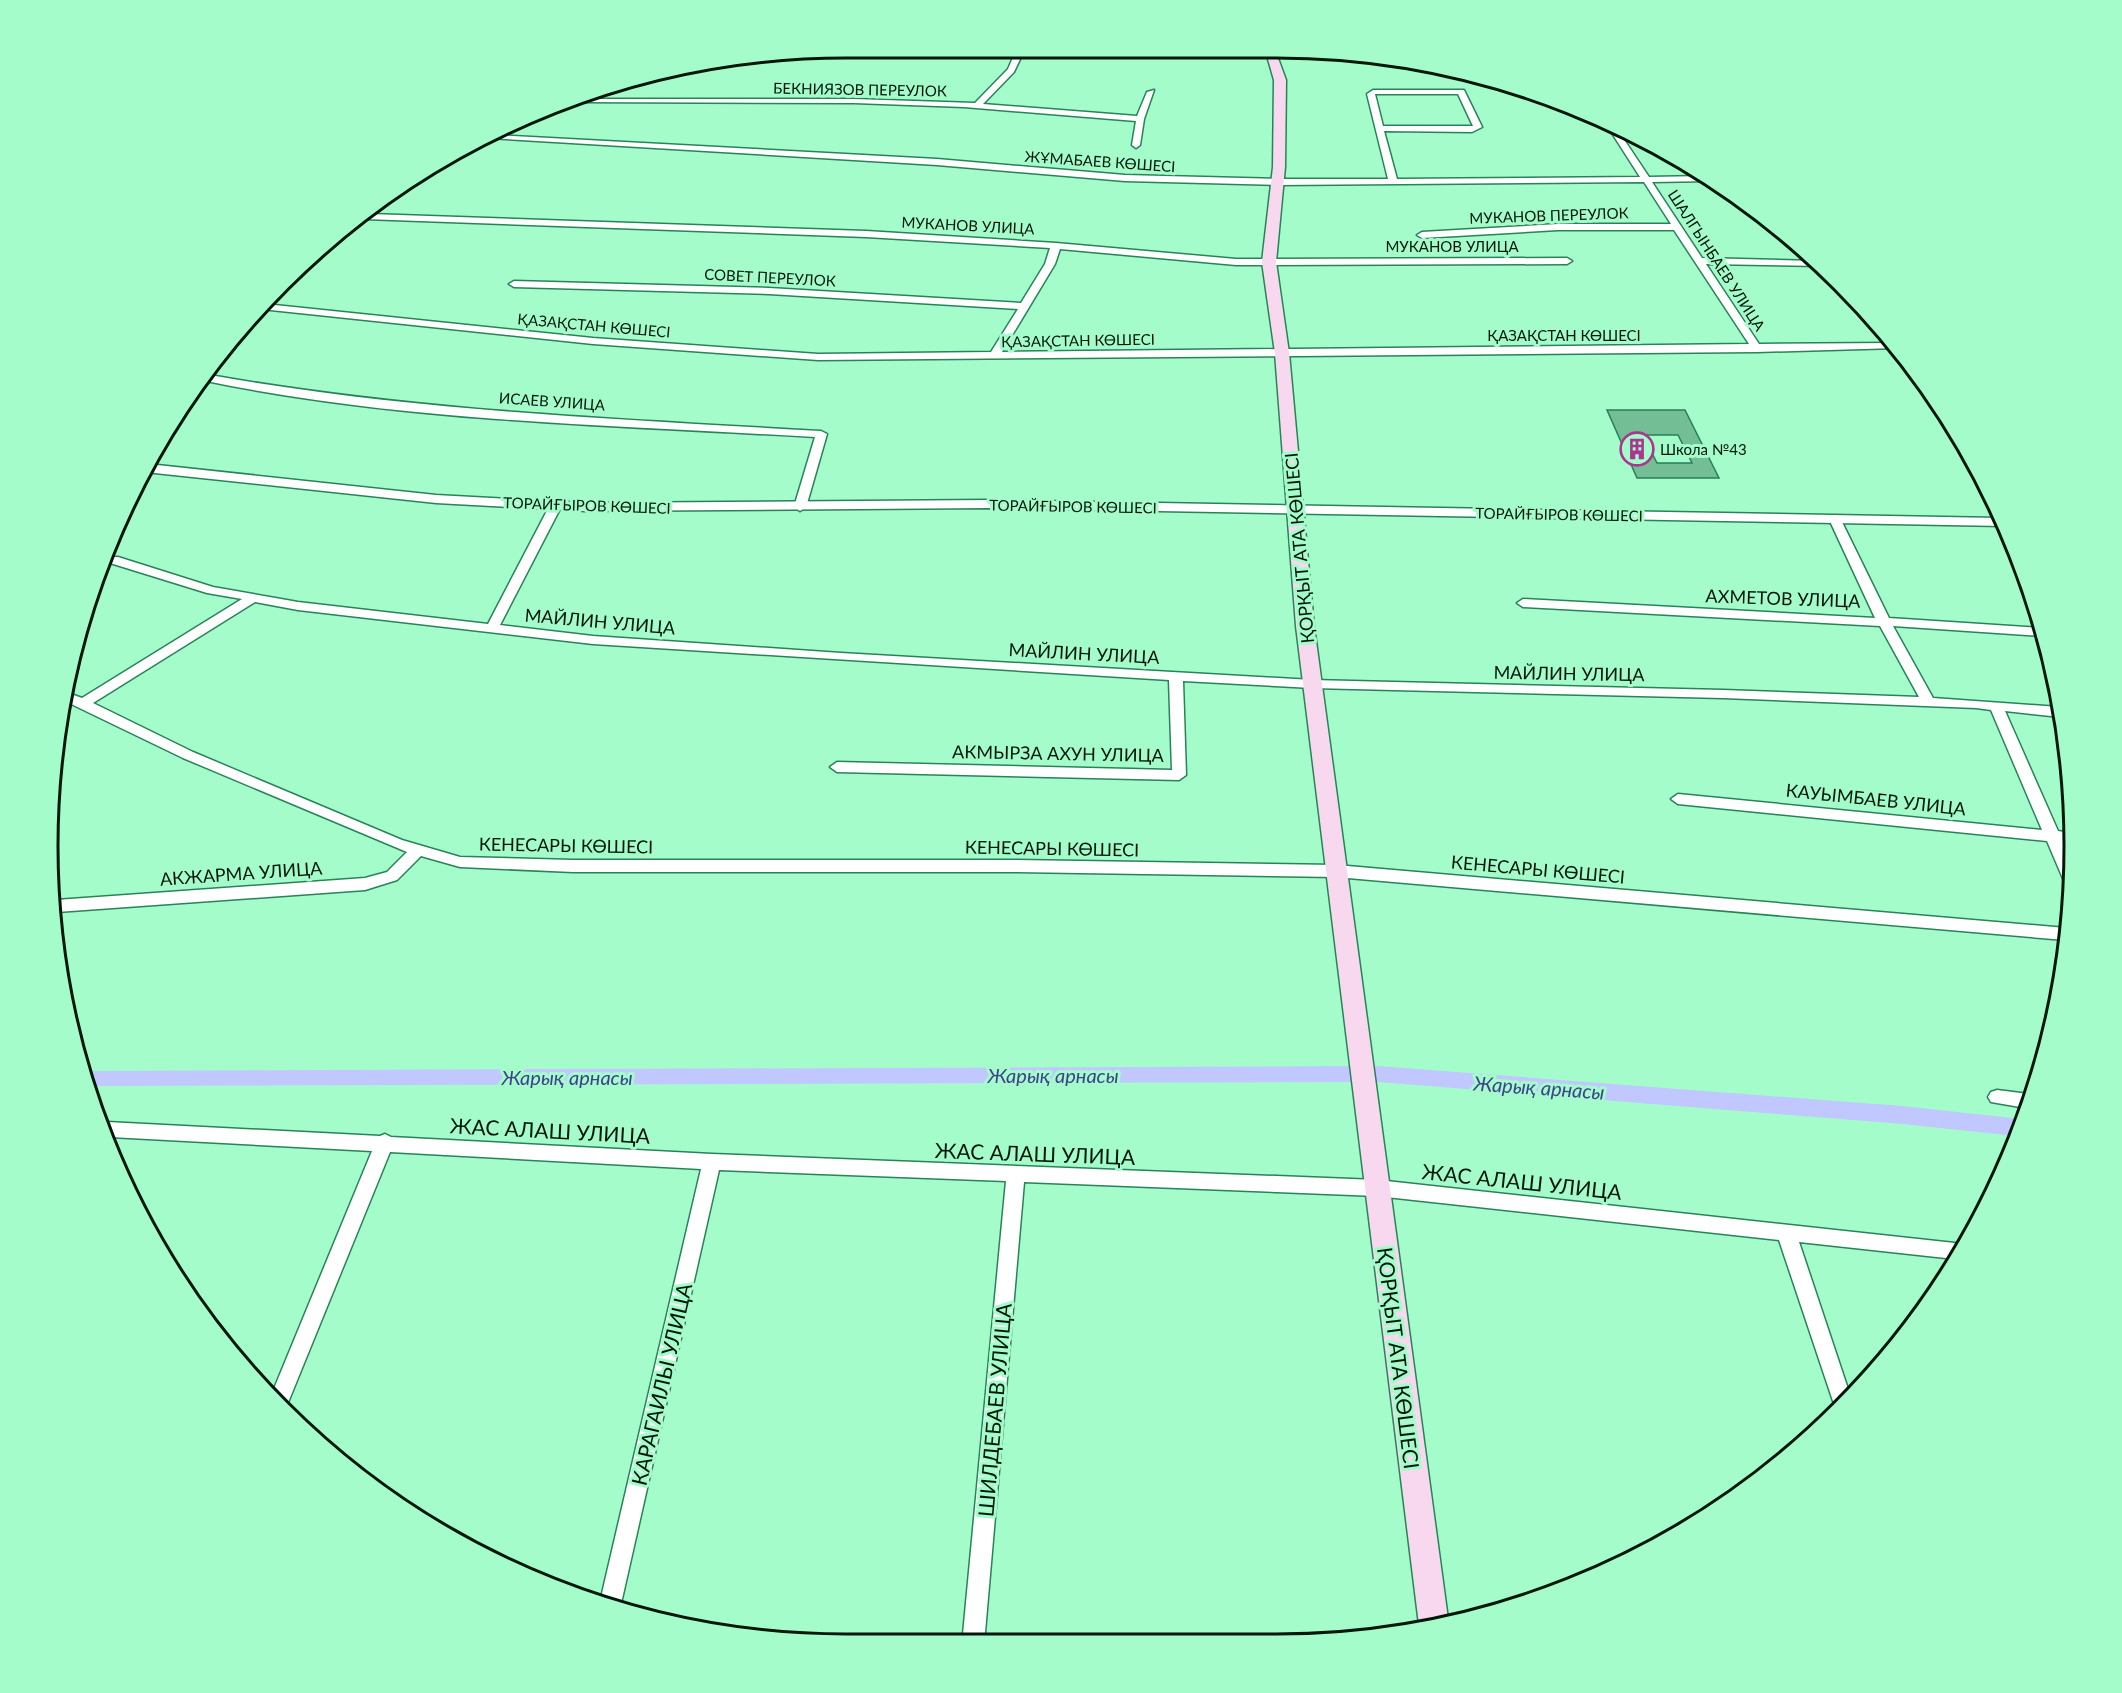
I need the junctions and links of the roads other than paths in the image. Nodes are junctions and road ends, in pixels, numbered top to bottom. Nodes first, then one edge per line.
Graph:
1 (1014, 58) edge
2 (1273, 58) edge
3 (1151, 92) dead end
4 (590, 101) edge
5 (977, 106) junction
6 (1140, 119) junction
7 (1380, 128) junction
8 (503, 138) edge
9 (1619, 138) edge
10 (1136, 145) dead end
11 (1646, 179) junction
12 (1694, 179) edge
13 (1394, 181) junction
14 (1278, 182) junction
15 (372, 217) edge
16 (1677, 227) junction
17 (1422, 235) dead end
18 (1056, 246) junction
19 (1567, 261) dead end
20 (1700, 261) junction
21 (1269, 262) junction
22 (1805, 264) edge
23 (514, 284) dead end
24 (1024, 306) junction
25 (272, 308) edge
26 (1884, 346) edge
27 (1757, 349) junction
28 (1282, 352) junction
29 (994, 356) junction
30 (213, 379) edge
31 (155, 469) edge
32 (556, 505) junction
33 (800, 507) junction
34 (1295, 510) junction
35 (1835, 519) junction
36 (1993, 522) edge
37 (114, 560) dead end
38 (253, 598) junction
39 (1522, 603) dead end
40 (1883, 620) junction
41 (492, 628) junction
42 (2034, 631) edge
43 (1176, 676) junction
44 (1312, 684) junction
45 (73, 699) edge
46 (1928, 702) junction
47 (82, 704) junction
48 (1996, 706) junction
49 (2051, 711) edge
50 (837, 767) dead end
51 (1678, 799) dead end
52 (2052, 836) junction
53 (2064, 837) edge
54 (418, 850) junction
55 (2063, 862) edge
56 (1336, 871) junction
57 (61, 906) edge
58 (2059, 933) edge
59 (1997, 1097) dead end
60 (2022, 1100) edge
61 (111, 1129) edge
62 (385, 1142) junction
63 (712, 1162) junction
64 (1016, 1175) junction
65 (1377, 1188) junction
66 (1786, 1232) junction
67 (1952, 1250) edge
68 (282, 1396) edge
69 (1841, 1396) edge
70 (611, 1599) edge
71 (1433, 1618) edge
72 (974, 1634) edge

1 - 5 street
2 - 14 main road, ҚОРҚЫТ АТА КӨШЕСІ
3 - 6 street
4 - 5 street, БЕКНИЯЗОВ ПЕРЕУЛОК
5 - 6 street, БЕКНИЯЗОВ ПЕРЕУЛОК
6 - 10 street
7 - 7 street
7 - 13 street
8 - 14 street, ЖҰМАБАЕВ КӨШЕСІ
9 - 11 street, ШАЛГЫНБАЕВ УЛИЦА
11 - 12 street, ЖҰМАБАЕВ КӨШЕСІ
11 - 13 street, ЖҰМАБАЕВ КӨШЕСІ
11 - 16 street, ШАЛГЫНБАЕВ УЛИЦА
13 - 14 street, ЖҰМАБАЕВ КӨШЕСІ
14 - 21 main road, ҚОРҚЫТ АТА КӨШЕСІ
15 - 18 street, МУКАНОВ УЛИЦА
16 - 17 street, МУКАНОВ ПЕРЕУЛОК
16 - 20 street, ШАЛГЫНБАЕВ УЛИЦА
18 - 21 street, МУКАНОВ УЛИЦА
18 - 24 street
19 - 21 street, МУКАНОВ УЛИЦА
20 - 22 street
20 - 27 street, ШАЛГЫНБАЕВ УЛИЦА
21 - 28 main road, ҚОРҚЫТ АТА КӨШЕСІ
23 - 24 street, СОВЕТ ПЕРЕУЛОК
24 - 29 street
25 - 29 street, ҚАЗАҚСТАН КӨШЕСІ
26 - 27 street, ҚАЗАҚСТАН КӨШЕСІ
27 - 28 street, ҚАЗАҚСТАН КӨШЕСІ
28 - 29 street, ҚАЗАҚСТАН КӨШЕСІ
28 - 34 main road, ҚОРҚЫТ АТА КӨШЕСІ
30 - 33 street, ИСАЕВ УЛИЦА
31 - 32 street, ТОРАЙҒЫРОВ КӨШЕСІ
32 - 33 street, ТОРАЙҒЫРОВ КӨШЕСІ
32 - 41 street
33 - 34 street, ТОРАЙҒЫРОВ КӨШЕСІ
34 - 35 street, ТОРАЙҒЫРОВ КӨШЕСІ
34 - 44 main road, ҚОРҚЫТ АТА КӨШЕСІ
35 - 36 street, ТОРАЙҒЫРОВ КӨШЕСІ
35 - 40 street
37 - 38 street, МАЙЛИН УЛИЦА
38 - 41 street, МАЙЛИН УЛИЦА
38 - 47 street
39 - 40 street, АХМЕТОВ УЛИЦА
40 - 42 street, АХМЕТОВ УЛИЦА
40 - 46 street
41 - 43 street, МАЙЛИН УЛИЦА
43 - 44 street, МАЙЛИН УЛИЦА
43 - 50 street, АКМЫРЗА АХУН УЛИЦА
44 - 46 street, МАЙЛИН УЛИЦА
44 - 56 main road, ҚОРҚЫТ АТА КӨШЕСІ
45 - 47 street, КЕНЕСАРЫ КӨШЕСІ
46 - 48 street, МАЙЛИН УЛИЦА
47 - 54 street, КЕНЕСАРЫ КӨШЕСІ
48 - 49 street, МАЙЛИН УЛИЦА
48 - 52 street
51 - 52 street, КАУЫМБАЕВ УЛИЦА
52 - 53 street, КАУЫМБАЕВ УЛИЦА
52 - 55 street
54 - 56 street, КЕНЕСАРЫ КӨШЕСІ
54 - 57 street, АКЖАРМА УЛИЦА
56 - 58 street, КЕНЕСАРЫ КӨШЕСІ
56 - 65 main road, ҚОРҚЫТ АТА КӨШЕСІ
59 - 60 street
61 - 62 street, ЖАС АЛАШ УЛИЦА
62 - 63 street, ЖАС АЛАШ УЛИЦА
62 - 68 street
63 - 64 street, ЖАС АЛАШ УЛИЦА
63 - 70 street, КАРАГАИЛЫ УЛИЦА
64 - 65 street, ЖАС АЛАШ УЛИЦА
64 - 72 street, ШИЛДЕБАЕВ УЛИЦА
65 - 66 street, ЖАС АЛАШ УЛИЦА
65 - 71 main road, ҚОРҚЫТ АТА КӨШЕСІ
66 - 67 street, ЖАС АЛАШ УЛИЦА
66 - 69 street

